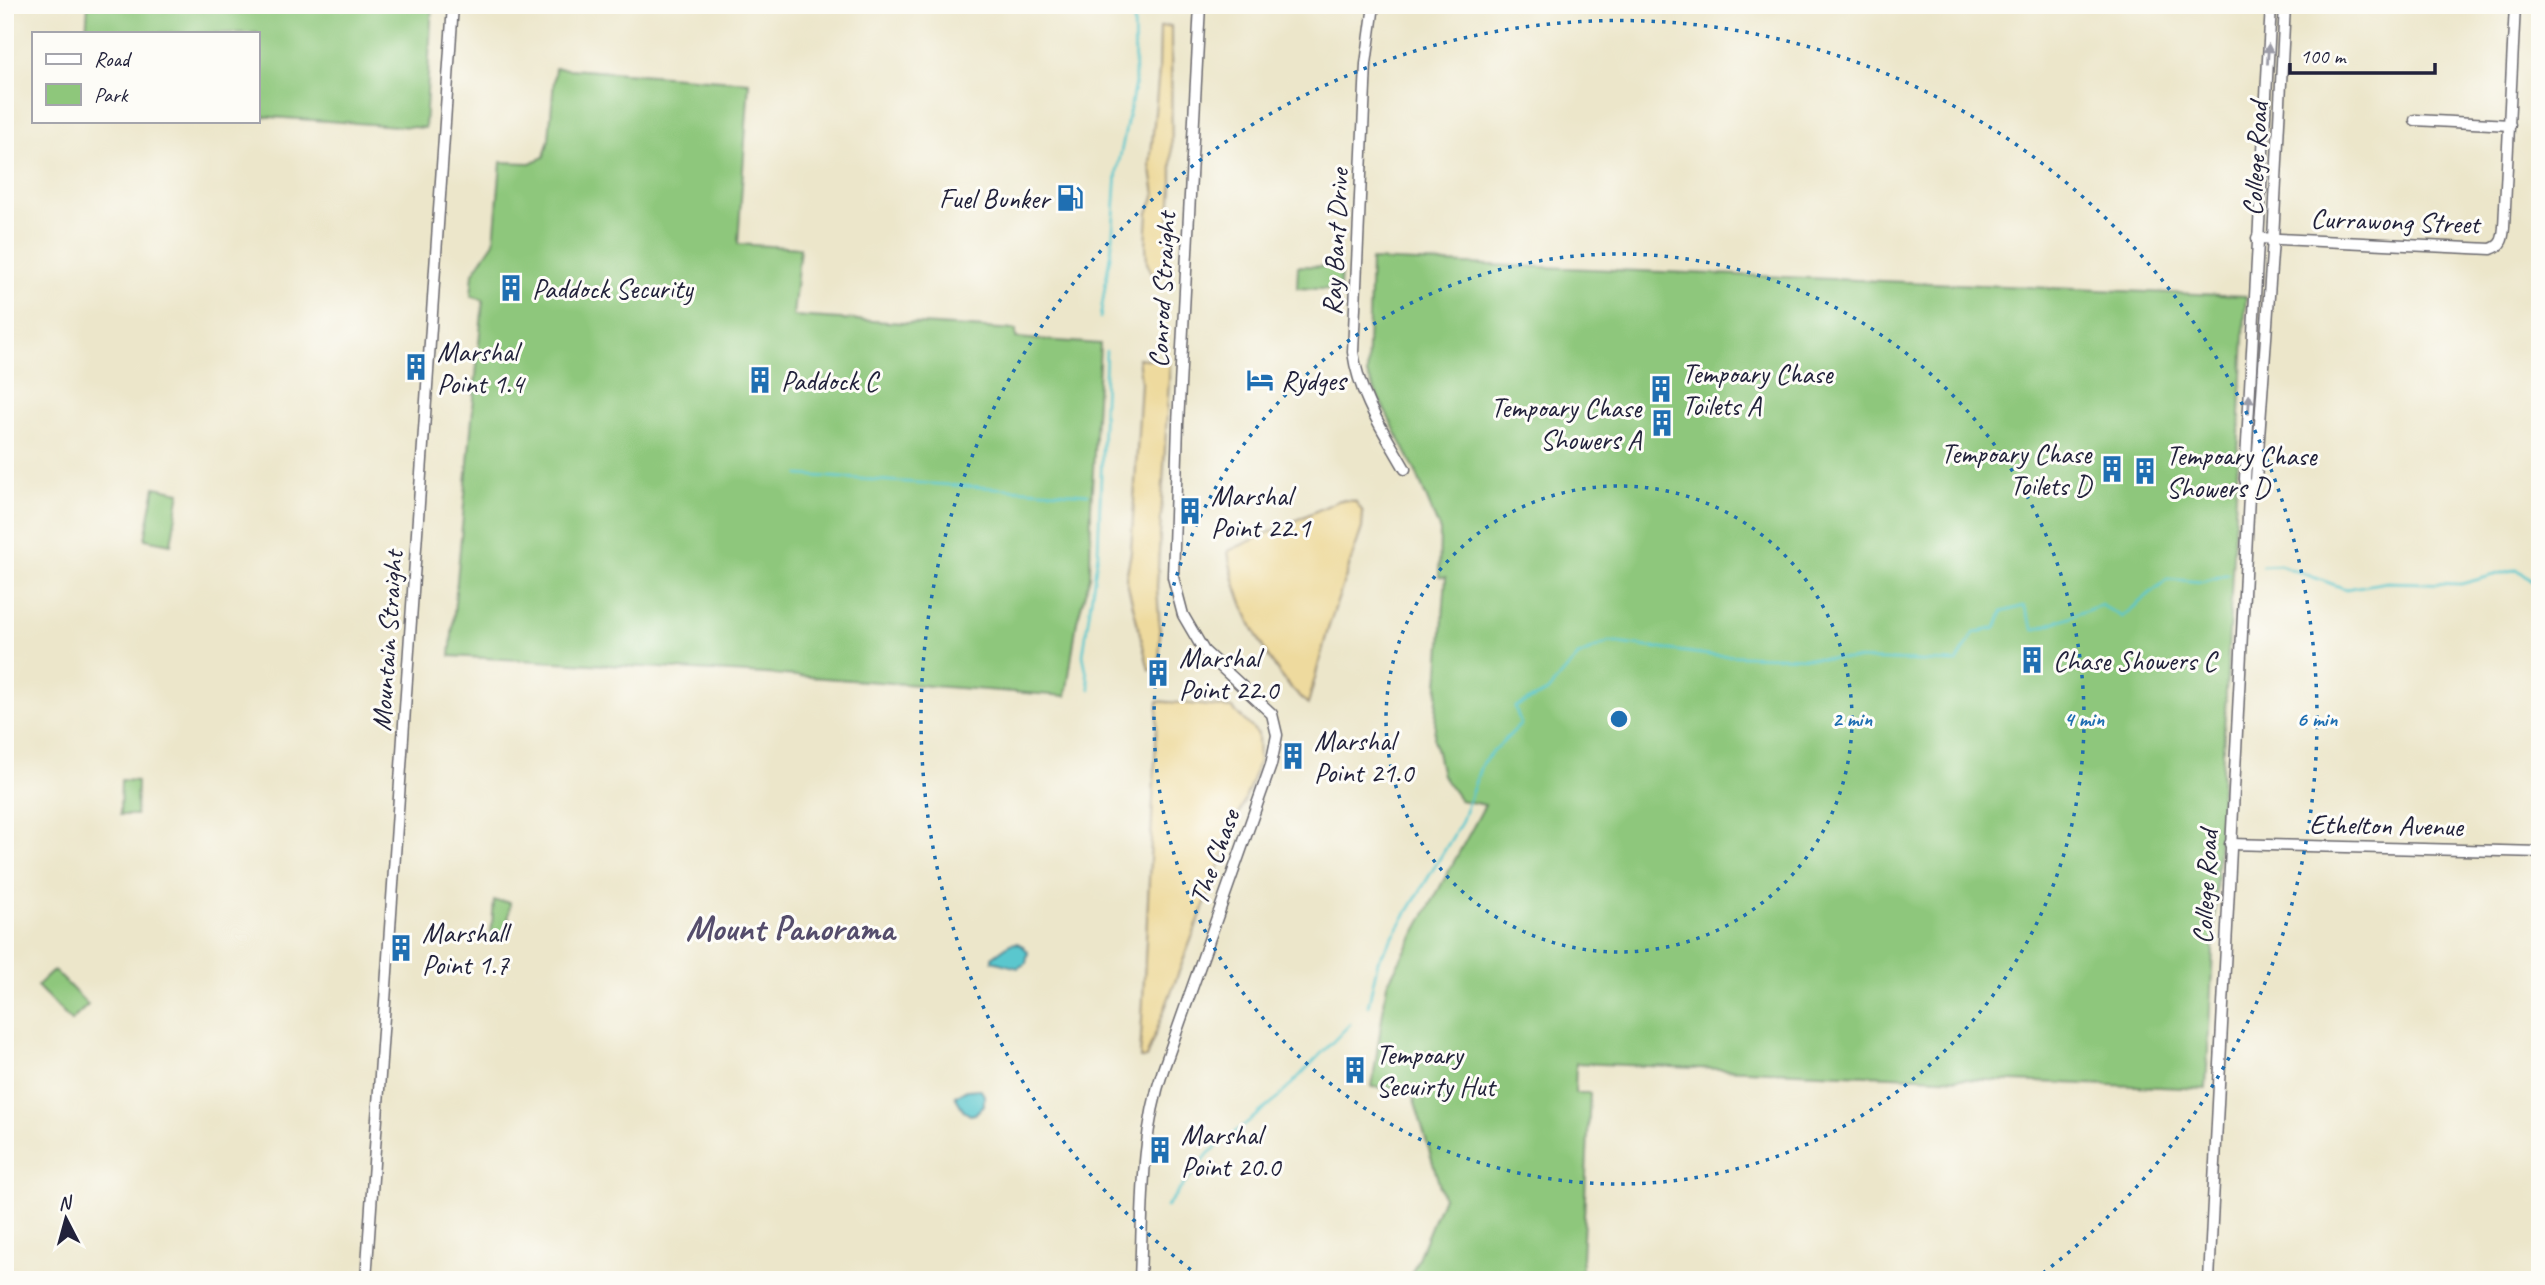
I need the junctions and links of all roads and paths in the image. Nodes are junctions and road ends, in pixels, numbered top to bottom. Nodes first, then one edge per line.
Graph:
1 (453, 5) edge
2 (1200, 5) edge
3 (1374, 5) edge
4 (2271, 5) edge
5 (2285, 5) edge
6 (2515, 5) edge
7 (2415, 120) dead end
8 (2510, 125) junction
9 (2258, 238) junction
10 (2273, 239) junction
11 (2253, 314) junction
12 (2267, 315) junction
13 (1405, 470) dead end
14 (2249, 496) junction
15 (1173, 578) joint
16 (2230, 844) junction
17 (2540, 852) edge
18 (366, 1280) edge
19 (1140, 1280) edge
20 (2209, 1280) edge

1 - 18 street, Mountain Straight
2 - 15 street, Conrod Straight
3 - 13 street, Ray Bant Drive
9 -> 4 street, College Road
5 - 10 street, College Road
6 - 8 street, Currawong Street
7 - 8 street
8 - 10 street, Currawong Street
9 - 10 street, Currawong Street
9 - 11 street, College Road
10 - 12 street, College Road
11 - 12 street
14 -> 11 street, College Road
12 - 14 street, College Road
14 - 16 street, College Road
15 - 19 street, The Chase
16 - 17 street, Ethelton Avenue
16 - 20 street, College Road

